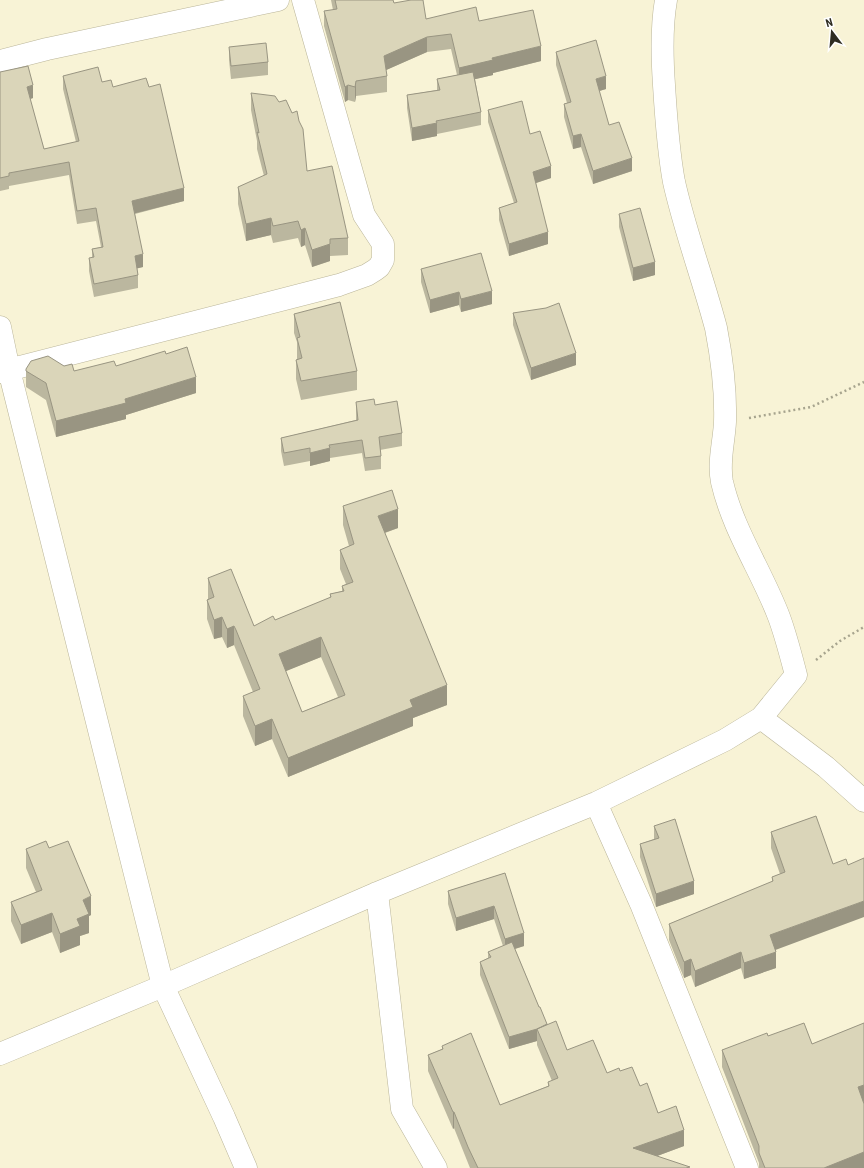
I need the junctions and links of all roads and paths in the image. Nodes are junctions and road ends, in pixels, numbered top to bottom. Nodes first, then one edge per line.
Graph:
1 (278, 0) edge
2 (303, 0) edge
3 (666, 0) edge
4 (0, 61) edge
5 (0, 327) edge
6 (5, 371) edge
7 (864, 382) edge
8 (725, 422) junction
9 (864, 627) edge
10 (796, 675) junction
11 (761, 718) junction
12 (864, 801) edge
13 (596, 803) junction
14 (377, 893) junction
15 (163, 986) junction
16 (0, 1054) edge
17 (246, 1168) edge
18 (436, 1168) edge
19 (747, 1168) edge

1 - 4 street
2 - 6 street
3 - 8 street
5 - 6 street
6 - 15 street
7 - 8 path
8 - 10 street
9 - 10 path
10 - 11 street
11 - 12 street
11 - 13 street
13 - 14 street
13 - 19 street
14 - 15 street
14 - 18 street
15 - 16 street
15 - 17 street

